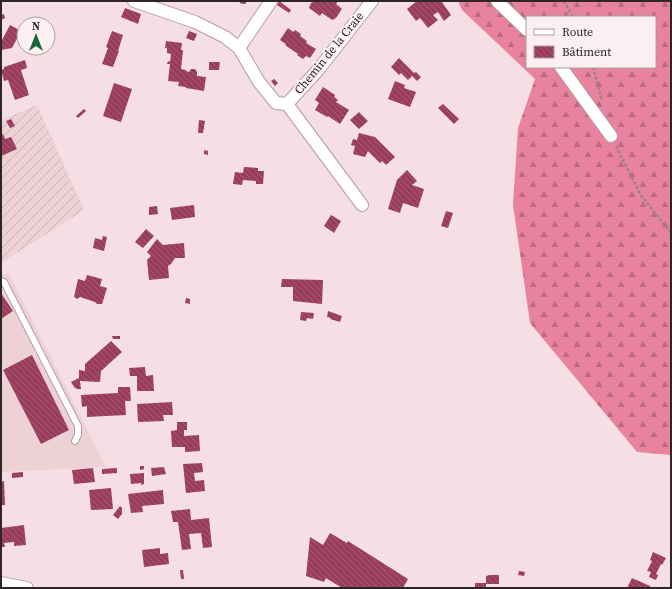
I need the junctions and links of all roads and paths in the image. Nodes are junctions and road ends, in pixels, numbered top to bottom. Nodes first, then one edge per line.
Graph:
1 (134, 1) edge
2 (271, 1) edge
3 (372, 1) edge
4 (497, 1) edge
5 (564, 1) edge
6 (572, 16) edge
7 (526, 29) edge
8 (239, 48) junction
9 (562, 68) edge
10 (287, 104) junction
11 (611, 136) joint
12 (362, 205) dead end
13 (671, 233) edge
14 (1, 281) edge
15 (75, 441) dead end
16 (1, 583) edge
17 (27, 588) edge

1 - 8 street, Chemin de la Craie
2 - 8 street
3 - 10 street, Chemin de la Craie
4 - 7 street
5 - 6 path
8 - 10 street, Chemin de la Craie
9 - 11 street
10 - 12 street
11 - 13 path
14 - 15 lane
16 - 17 street

